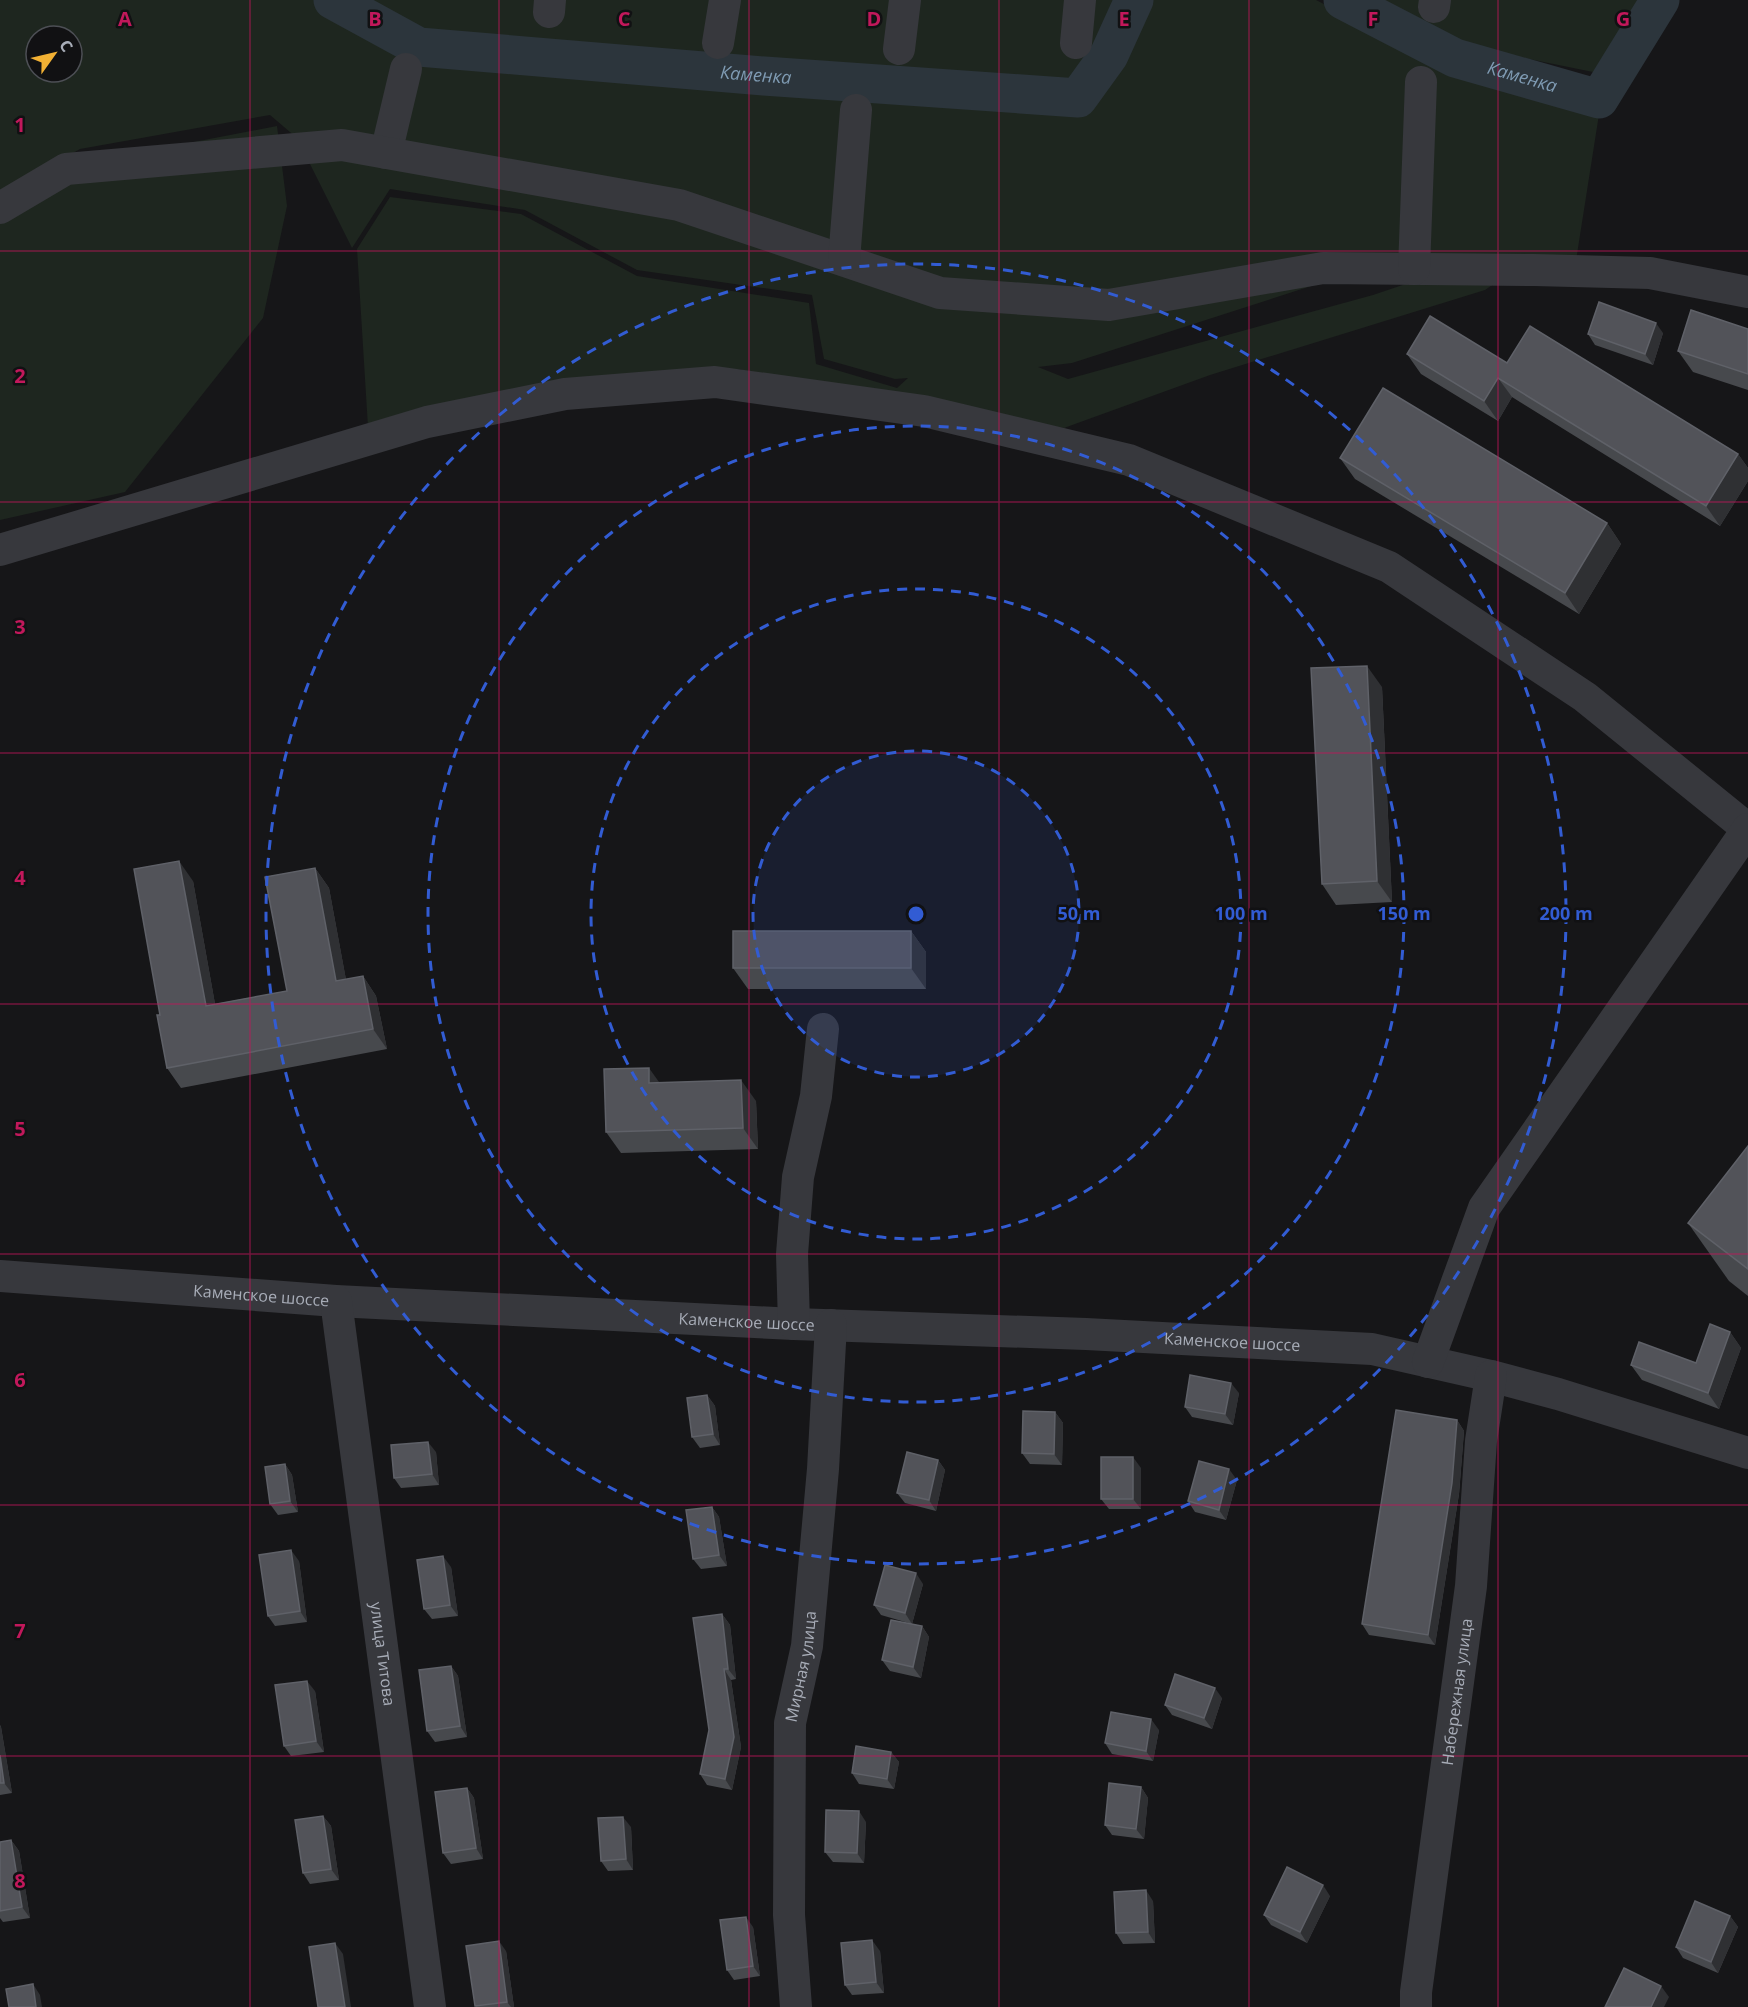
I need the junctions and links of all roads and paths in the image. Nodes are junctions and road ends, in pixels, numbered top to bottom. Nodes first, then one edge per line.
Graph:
1 (725, 0) edge
2 (905, 0) edge
3 (1080, 0) edge
4 (718, 43) dead end
5 (1076, 43) dead end
6 (899, 49) dead end
7 (406, 69) dead end
8 (1420, 82) dead end
9 (856, 110) dead end
10 (386, 153) junction
11 (0, 208) edge
12 (844, 260) junction
13 (1414, 269) junction
14 (1748, 292) edge
15 (0, 550) edge
16 (1748, 829) edge
17 (823, 1029) dead end
18 (0, 1276) edge
19 (336, 1301) junction
20 (794, 1324) junction
21 (831, 1325) junction
22 (1428, 1362) junction
23 (1491, 1376) junction
24 (1748, 1453) edge
25 (430, 2007) edge
26 (796, 2007) edge
27 (1416, 2007) edge

1 - 4 street
2 - 6 street
3 - 5 street
7 - 10 street
8 - 13 street
9 - 12 street
10 - 11 street
10 - 12 street
12 - 13 street
13 - 14 street
15 - 16 street
16 - 22 street
17 - 20 street
18 - 19 street, Каменское шоссе
19 - 20 street, Каменское шоссе
19 - 25 street, улица Титова
20 - 21 street, Каменское шоссе
21 - 22 street, Каменское шоссе
21 - 26 street, Мирная улица
22 - 23 street, Каменское шоссе
23 - 24 street, Каменское шоссе
23 - 27 street, Набережная улица

